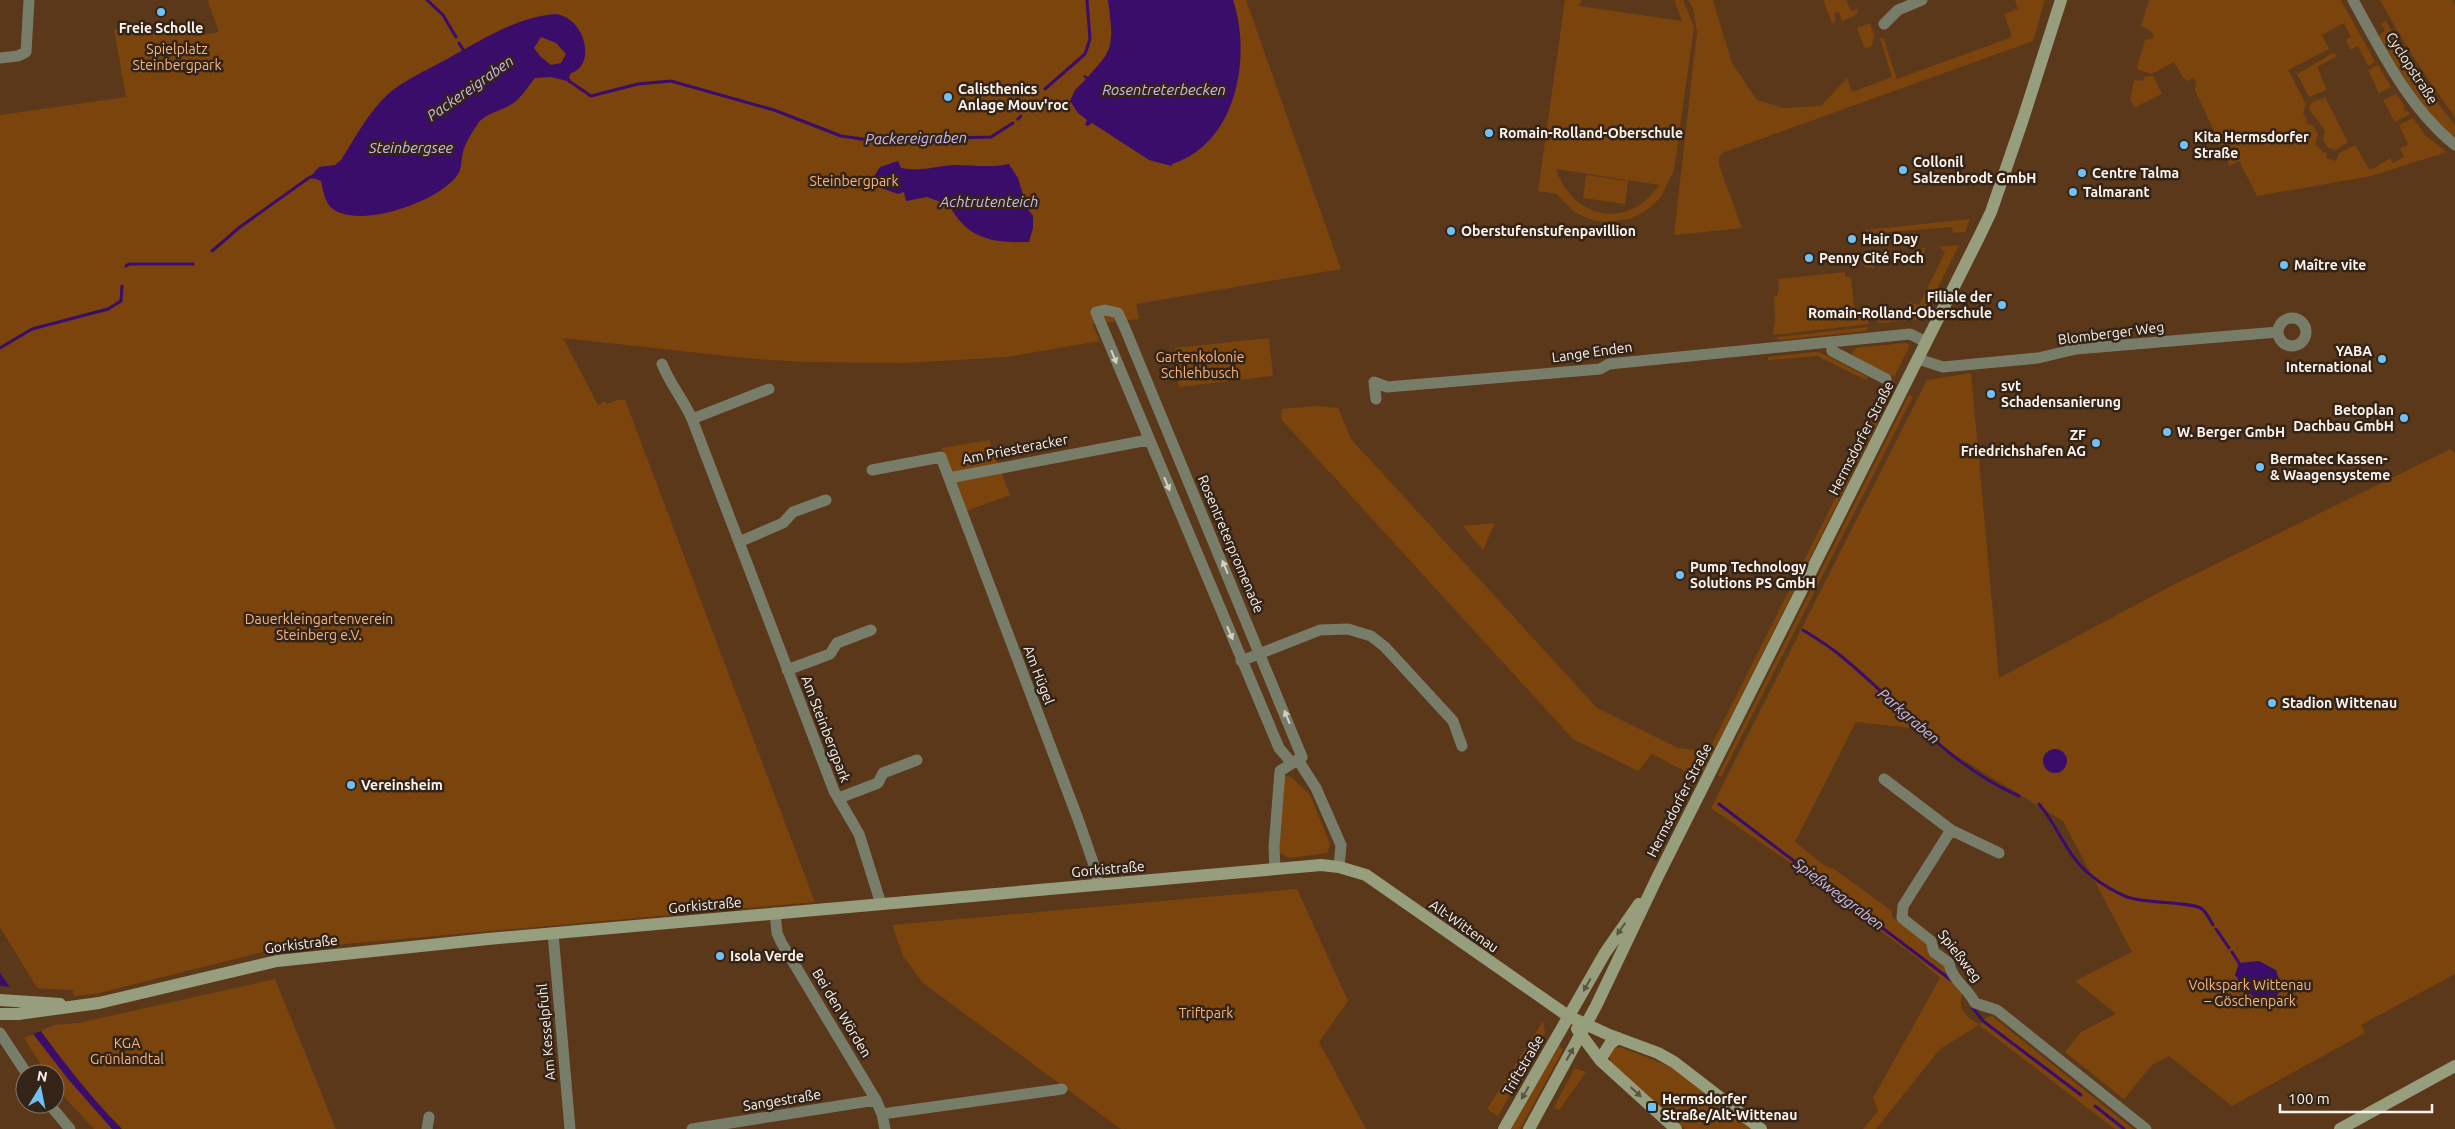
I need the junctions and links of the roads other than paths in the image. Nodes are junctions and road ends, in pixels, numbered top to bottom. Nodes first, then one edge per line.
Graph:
1 (29, 0) edge
2 (1922, 0) edge
3 (2061, 0) edge
4 (2353, 0) edge
5 (1884, 24) dead end
6 (0, 58) edge
7 (2455, 145) edge
8 (2278, 332) dead end
9 (1831, 342) junction
10 (1926, 342) junction
11 (1918, 359) junction
12 (662, 364) dead end
13 (1886, 379) dead end
14 (769, 389) dead end
15 (1376, 399) dead end
16 (692, 419) junction
17 (1148, 440) junction
18 (1174, 446) junction
19 (1155, 455) junction
20 (872, 470) dead end
21 (949, 478) junction
22 (826, 500) dead end
23 (739, 542) junction
24 (871, 630) dead end
25 (1261, 653) junction
26 (1241, 661) junction
27 (787, 670) junction
28 (1462, 746) dead end
29 (917, 760) dead end
30 (1294, 761) junction
31 (1884, 779) dead end
32 (839, 798) junction
33 (1952, 830) junction
34 (1999, 853) dead end
35 (1339, 866) junction
36 (1275, 869) junction
37 (1657, 878) junction
38 (1098, 884) junction
39 (881, 904) junction
40 (775, 914) junction
41 (552, 933) junction
42 (0, 1000) edge
43 (36, 1006) junction
44 (4, 1014) edge
45 (1568, 1016) junction
46 (1584, 1029) junction
47 (0, 1033) edge
48 (1618, 1038) junction
49 (1600, 1060) junction
50 (20, 1064) edge
51 (2455, 1066) edge
52 (1062, 1089) dead end
53 (876, 1100) junction
54 (57, 1114) edge
55 (882, 1114) junction
56 (429, 1117) dead end
57 (70, 1129) edge
58 (427, 1129) edge
59 (570, 1129) edge
60 (692, 1129) edge
61 (884, 1129) edge
62 (1504, 1129) edge
63 (1529, 1129) edge
64 (1676, 1129) edge
65 (1761, 1129) edge
66 (2146, 1129) edge
67 (2340, 1129) edge

1 - 6 street
2 - 5 street
3 - 10 main road, Hermsdorfer Straße
4 - 7 street, Cyclopstraße
8 - 11 street, Blomberger Weg
9 - 10 street, Lange Enden
9 - 13 street
9 - 15 street, Lange Enden
10 - 11 main road, Hermsdorfer Straße
11 - 37 main road, Hermsdorfer Straße
12 - 16 street, Am Steinbergpark
14 - 16 street
16 - 23 street, Am Steinbergpark
18 -> 17 street, Rosentreterpromenade
17 - 19 street, Rosentreterpromenade
17 - 21 street, Am Priesteracker
18 - 19 street
25 -> 18 street, Rosentreterpromenade
19 -> 26 street, Rosentreterpromenade
20 - 21 street, Am Priesteracker
21 - 38 street, Am Hügel
22 - 23 street
23 - 27 street, Am Steinbergpark
24 - 27 street, Am Steinbergpark
25 - 26 street
25 - 28 street
30 -> 25 street, Rosentreterpromenade
26 - 30 street, Rosentreterpromenade
27 - 32 street, Am Steinbergpark
29 - 32 street, Am Steinbergpark
30 - 35 street, Rosentreterpromenade
30 - 36 street
31 - 33 street
32 - 39 street, Am Steinbergpark
33 - 34 street
33 - 66 street, Spießweg
35 - 36 main road, Gorkistraße
35 - 45 main road, Alt-Wittenau
36 - 38 main road, Gorkistraße
37 -> 45 main road, Hermsdorfer Straße
37 - 46 main road, Hermsdorfer Straße
38 - 39 main road, Gorkistraße
39 - 40 main road, Gorkistraße
40 - 41 main road, Gorkistraße
40 - 53 street, Bei den Wörden
41 - 43 main road, Gorkistraße
41 - 59 street, Am Kesselpfuhl
42 - 43 main road, Gorkistraße
43 - 44 main road, Gorkistraße
45 - 46 main road, Alt-Wittenau
45 -> 62 main road, Triftstraße
46 - 48 main road
46 - 49 main road, Alt-Wittenau
63 -> 46 main road
47 - 50 street
48 - 49 main road
48 - 65 main road
49 -> 64 main road, Alt-Wittenau
51 - 67 main road
52 - 55 street
53 - 55 street, Bei den Wörden
53 - 60 street, Sangestraße
54 - 57 street
55 - 61 street, Bei den Wörden
56 - 58 street

